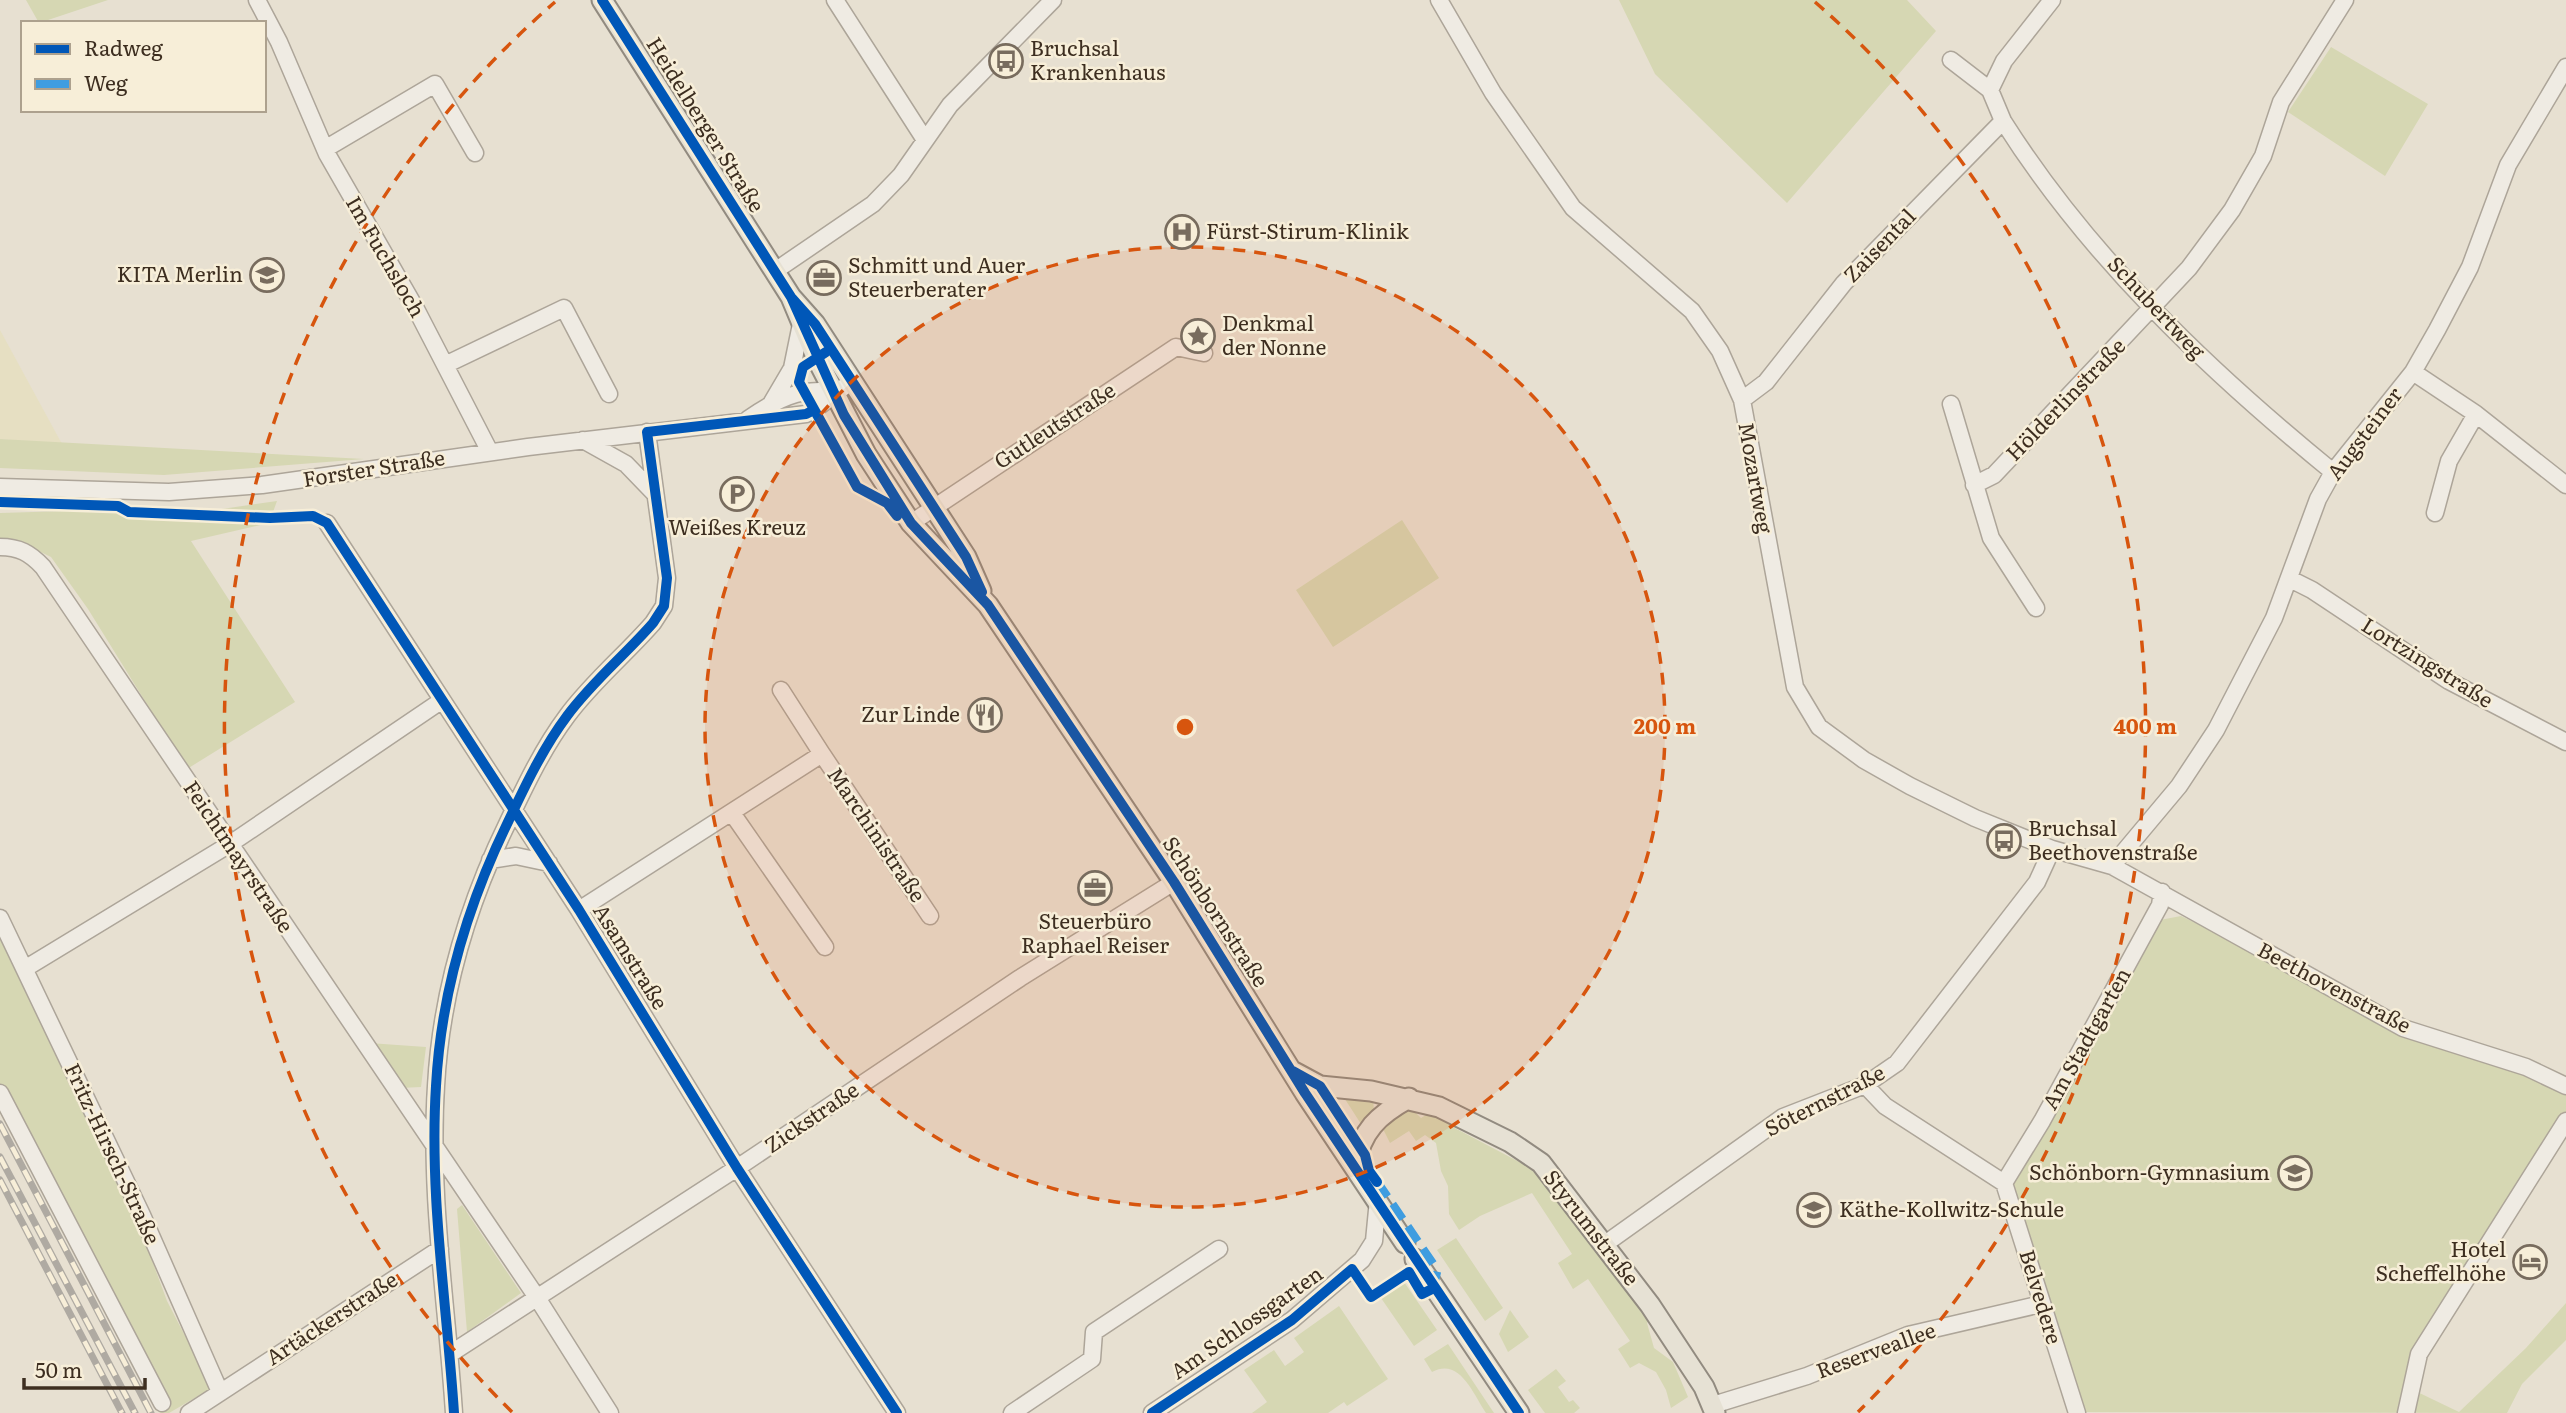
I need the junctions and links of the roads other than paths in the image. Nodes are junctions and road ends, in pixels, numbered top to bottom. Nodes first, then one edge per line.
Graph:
1 (257, 0) edge
2 (602, 0) edge
3 (835, 0) edge
4 (1053, 0) edge
5 (1439, 0) edge
6 (2052, 0) edge
7 (2345, 0) edge
8 (1951, 60) dead end
9 (2566, 67) edge
10 (1990, 90) junction
11 (2003, 121) junction
12 (925, 140) junction
13 (325, 149) junction
14 (475, 153) dead end
15 (775, 271) junction
16 (791, 297) junction
17 (2152, 309) junction
18 (801, 324) junction
19 (1204, 353) dead end
20 (445, 365) junction
21 (2413, 372) junction
22 (852, 382) junction
23 (833, 392) junction
24 (609, 394) dead end
25 (1742, 400) junction
26 (772, 402) junction
27 (1951, 404) dead end
28 (2476, 414) junction
29 (746, 420) junction
30 (647, 432) junction
31 (583, 440) junction
32 (490, 452) junction
33 (2333, 472) junction
34 (1974, 485) junction
35 (2566, 485) edge
36 (0, 487) edge
37 (654, 492) junction
38 (932, 508) junction
39 (2435, 513) dead end
40 (327, 523) dead end
41 (911, 523) junction
42 (0, 547) edge
43 (2290, 579) junction
44 (988, 605) junction
45 (2036, 608) dead end
46 (780, 690) dead end
47 (440, 701) junction
48 (2566, 743) edge
49 (822, 754) junction
50 (514, 809) junction
51 (732, 813) junction
52 (230, 844) junction
53 (2052, 849) junction
54 (490, 860) junction
55 (549, 863) junction
56 (2112, 866) junction
57 (1174, 882) junction
58 (2162, 892) junction
59 (579, 910) junction
60 (930, 916) dead end
61 (0, 918) edge
62 (825, 947) dead end
63 (26, 968) junction
64 (1293, 1071) junction
65 (1865, 1085) junction
66 (2566, 1086) edge
67 (0, 1093) edge
68 (1409, 1098) junction
69 (2566, 1121) edge
70 (435, 1146) junction
71 (1355, 1167) junction
72 (737, 1168) junction
73 (2004, 1183) junction
74 (1378, 1200) junction
75 (1605, 1244) junction
76 (440, 1249) junction
77 (1219, 1249) dead end
78 (536, 1296) junction
79 (2041, 1304) junction
80 (450, 1354) junction
81 (220, 1392) junction
82 (162, 1403) dead end
83 (1714, 1409) edge
84 (189, 1413) edge
85 (454, 1413) edge
86 (610, 1413) edge
87 (897, 1413) edge
88 (1012, 1413) edge
89 (1152, 1413) edge
90 (1519, 1413) edge
91 (2077, 1413) edge
92 (2406, 1413) edge

1 - 13 street, Im Fuchsloch
2 - 15 main road, Heidelberger Straße
3 - 12 street
4 - 12 street
5 - 25 street, Mozartweg
6 - 10 street
7 - 17 street, Hölderlinstraße
8 - 10 street
9 - 21 street, Augsteiner
10 - 11 street
11 - 17 street, Schubertweg
11 - 25 street, Zaisental
12 - 15 street
13 - 14 street
13 - 20 street, Im Fuchsloch
15 - 16 main road, Heidelberger Straße
16 - 18 main road, Schönbornstraße
16 - 22 main road, Schönbornstraße
17 - 33 street, Schubertweg
17 - 34 street, Hölderlinstraße
18 - 23 main road, Schönbornstraße
18 - 26 street
19 - 38 street, Gutleutstraße
20 - 24 street
20 - 32 street, Im Fuchsloch
21 - 28 street
21 - 33 street, Augsteiner
22 - 23 street, Forster Straße
22 - 38 main road, Schönbornstraße
23 - 26 street, Forster Straße
23 - 29 street, Forster Straße
23 - 41 main road, Schönbornstraße
25 - 53 street, Mozartweg
26 - 29 street, Forster Straße
27 - 34 street
28 - 35 street
28 - 39 street
29 - 30 street, Forster Straße
30 - 31 street, Forster Straße
30 - 37 street
31 - 32 street, Forster Straße
31 - 37 street
32 - 36 street, Forster Straße
33 - 43 street, Augsteiner
34 - 45 street
37 - 50 street
38 - 41 street, Gutleutstraße
38 - 44 main road, Schönbornstraße
40 - 47 street, Asamstraße
41 - 44 main road, Schönbornstraße
42 - 52 street, Feichtmayrstraße
43 - 48 street, Lortzingstraße
43 - 56 street, Augsteiner
44 - 57 main road, Schönbornstraße
46 - 49 street, Marchinistraße
47 - 50 street, Asamstraße
47 - 52 street
49 - 51 street, Marchinistraße
49 - 60 street, Marchinistraße
50 - 54 street
50 - 55 street, Asamstraße
51 - 59 street, Marchinistraße
51 - 62 street
52 - 63 street
52 - 70 street, Feichtmayrstraße
53 - 56 street, Mozartweg
53 - 65 street, Söternstraße
54 - 55 street
54 - 70 street
55 - 59 street, Asamstraße
56 - 58 street, Beethovenstraße
57 - 64 main road, Schönbornstraße
57 - 72 street, Zickstraße
58 - 66 street, Beethovenstraße
58 - 73 street, Am Stadtgarten
59 - 72 street, Asamstraße
61 - 63 street, Fritz-Hirsch-Straße
63 - 81 street, Fritz-Hirsch-Straße
64 - 68 main road, Styrumstraße
64 - 71 main road, Schönbornstraße
65 - 73 street
65 - 75 street, Söternstraße
67 - 82 street
68 - 71 main road
68 - 75 main road, Styrumstraße
69 - 92 street
70 - 76 street
70 - 78 street, Feichtmayrstraße
71 - 74 main road, Schönbornstraße
72 - 78 street, Zickstraße
72 - 87 street, Asamstraße
73 - 79 street, Belvedere
74 - 89 street, Am Schlossgarten
74 - 90 main road, Schönbornstraße
75 - 83 main road, Styrumstraße
76 - 80 street
76 - 81 street, Artäckerstraße
77 - 88 street
78 - 80 street, Zickstraße
78 - 86 street
79 - 83 street, Reserveallee
79 - 91 street, Belvedere
80 - 85 street
81 - 84 street, Artäckerstraße

